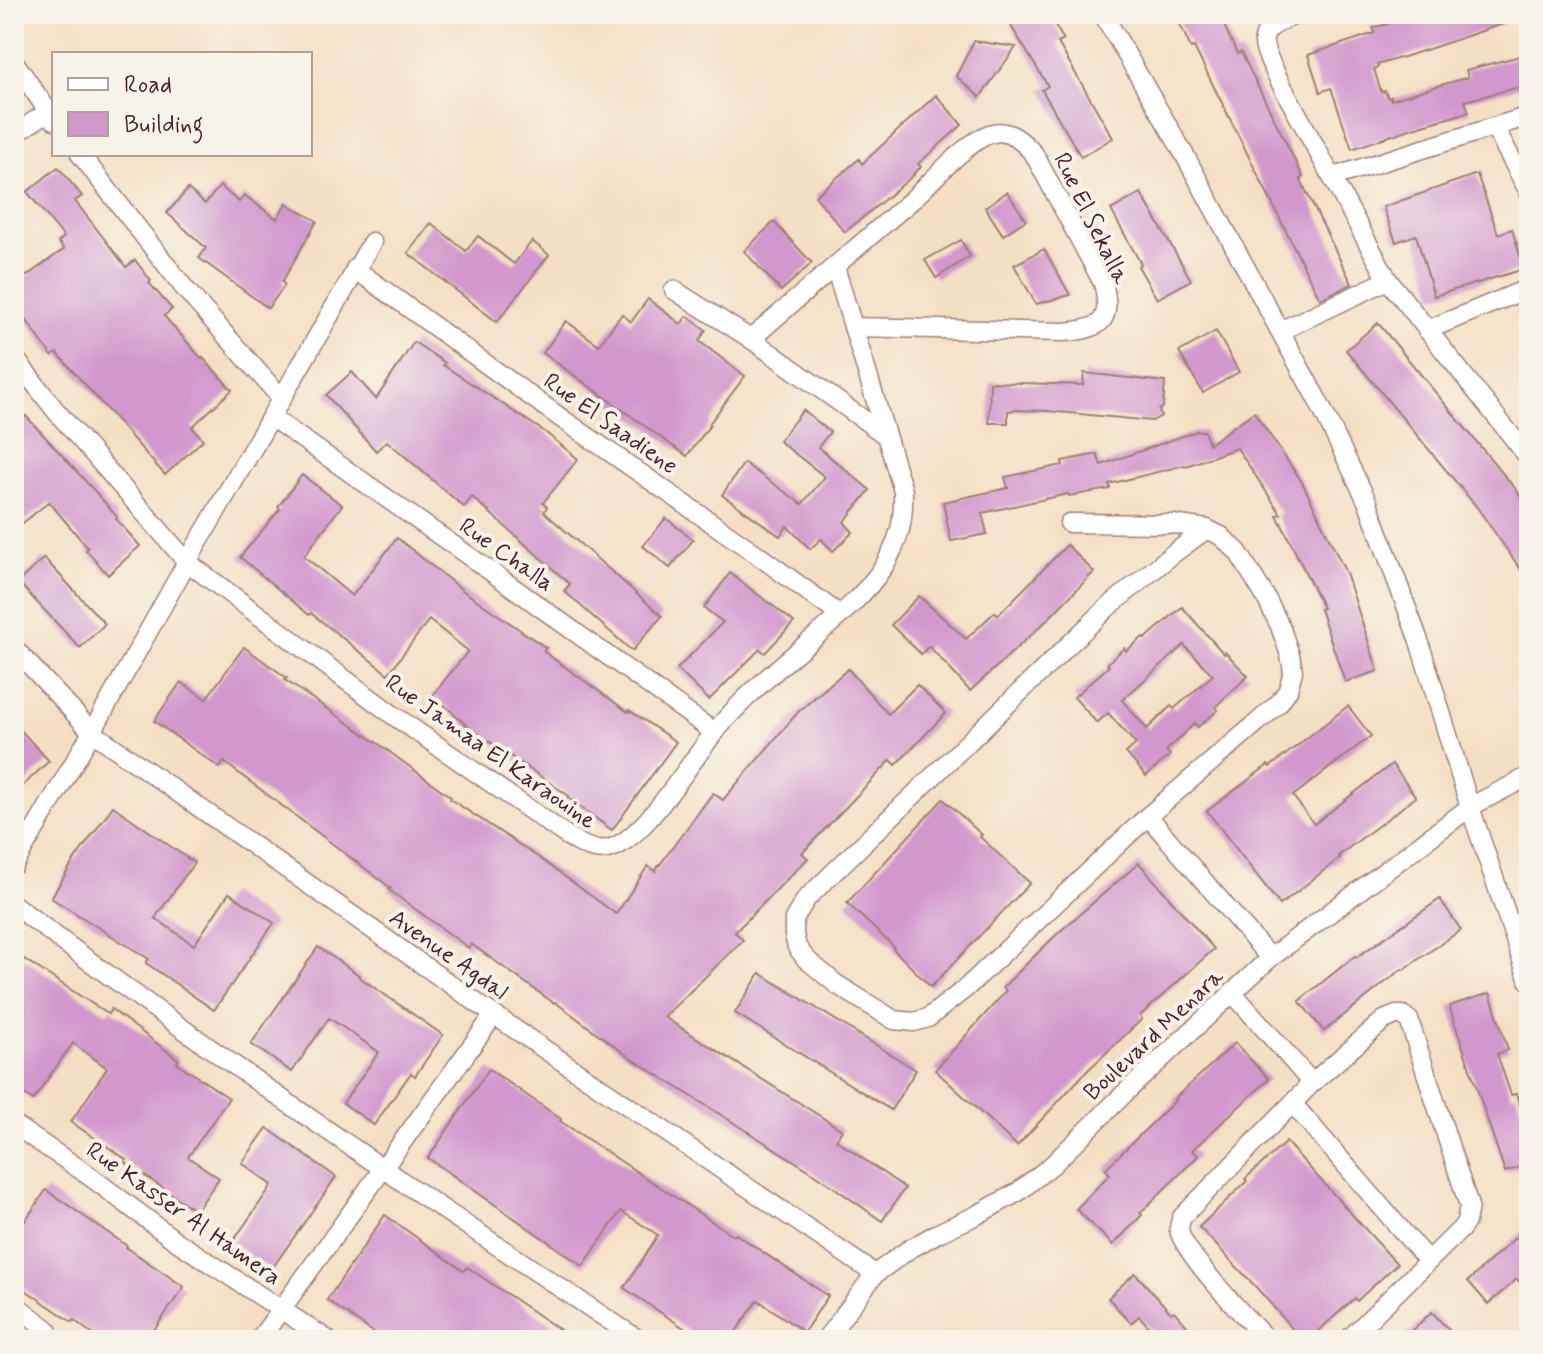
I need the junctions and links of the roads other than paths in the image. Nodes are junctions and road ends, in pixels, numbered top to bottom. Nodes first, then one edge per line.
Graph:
1 (1103, 14) edge
2 (1298, 14) edge
3 (15, 63) edge
4 (51, 116) edge
5 (1529, 116) edge
6 (1495, 128) junction
7 (14, 134) edge
8 (82, 156) edge
9 (1333, 177) junction
10 (1529, 192) edge
11 (372, 242) dead end
12 (835, 267) junction
13 (355, 269) junction
14 (1388, 280) junction
15 (1529, 288) edge
16 (674, 290) dead end
17 (853, 327) junction
18 (1427, 330) junction
19 (1280, 331) junction
20 (751, 339) junction
21 (14, 357) edge
22 (281, 398) junction
23 (271, 417) junction
24 (885, 435) junction
25 (1528, 455) edge
26 (1069, 523) dead end
27 (1207, 529) junction
28 (187, 562) junction
29 (840, 615) junction
30 (14, 648) edge
31 (92, 732) junction
32 (714, 732) junction
33 (1529, 776) edge
34 (1470, 807) junction
35 (1148, 816) junction
36 (14, 865) edge
37 (14, 905) edge
38 (1270, 958) junction
39 (1529, 981) edge
40 (1232, 992) junction
41 (494, 1015) junction
42 (1312, 1083) junction
43 (1293, 1104) junction
44 (14, 1125) edge
45 (383, 1168) junction
46 (1428, 1261) junction
47 (875, 1274) junction
48 (14, 1304) edge
49 (281, 1309) junction
50 (47, 1329) dead end
51 (259, 1340) edge
52 (328, 1340) edge
53 (639, 1340) edge
54 (825, 1340) edge
55 (1267, 1340) edge
56 (1348, 1340) edge

1 - 19 street
2 - 9 street
3 - 4 street
4 - 7 street
5 - 6 street
6 - 9 street
6 - 10 street
8 - 22 street
9 - 14 street
11 - 13 street
12 - 17 street, Rue Jamaa El Karaouine
12 - 17 street, Rue El Sekalla
12 - 20 street, Rue El Sekalla
13 - 22 street
13 - 29 street, Rue El Saadiene
14 - 18 street
14 - 19 street
15 - 18 street
16 - 20 street
17 - 24 street, Rue Jamaa El Karaouine
18 - 25 street
19 - 34 street
20 - 24 street
21 - 28 street, Rue Jamaa El Karaouine
22 - 23 street
23 - 28 street
23 - 32 street, Rue Challa
24 - 29 street, Rue Jamaa El Karaouine
26 - 27 street
27 - 35 street
27 - 35 street
28 - 31 street
28 - 32 street, Rue Jamaa El Karaouine
29 - 32 street, Rue Jamaa El Karaouine
30 - 31 street, Avenue Agdal
31 - 36 street
31 - 41 street, Avenue Agdal
33 - 34 street, Boulevard Menara
34 - 38 street, Boulevard Menara
34 - 39 street
35 - 38 street
37 - 45 street
38 - 40 street, Boulevard Menara
40 - 42 street
40 - 47 street, Boulevard Menara
41 - 45 street
41 - 47 street, Avenue Agdal
42 - 43 street
42 - 46 street
43 - 46 street
43 - 55 street
44 - 49 street, Rue Kasser Al Hamera
45 - 49 street
45 - 53 street
46 - 56 street
47 - 54 street, Boulevard Menara
48 - 50 street
49 - 51 street
49 - 52 street, Rue Kasser Al Hamera

